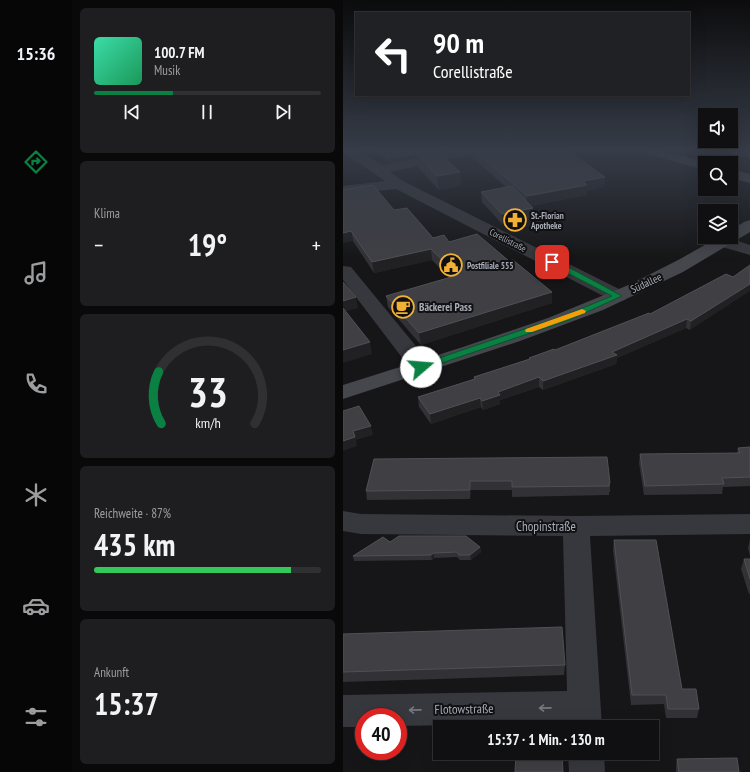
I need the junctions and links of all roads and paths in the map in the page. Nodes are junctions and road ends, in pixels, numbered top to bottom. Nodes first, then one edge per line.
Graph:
1 (370, 187) edge
2 (403, 187) edge
3 (343, 190) edge
4 (750, 225) edge
5 (738, 233) edge
6 (721, 244) edge
7 (731, 244) edge
8 (750, 250) edge
9 (345, 271) dead end
10 (618, 296) junction
11 (421, 367) junction
12 (343, 392) edge
13 (343, 520) edge
14 (750, 524) edge
15 (577, 526) junction
16 (343, 711) edge
17 (585, 717) edge
18 (586, 760) edge
19 (587, 772) edge

1 - 3 street
2 - 10 street, Corellistraße
4 - 5 street, Südallee
6 - 10 street, Südallee
7 - 8 street
9 - 11 street
10 - 11 street, Südallee
11 - 12 street, Südallee
13 - 15 street, Chopinstraße
14 - 15 street, Chopinstraße
15 - 17 street, Flotowstraße
17 -> 16 street, Flotowstraße
18 - 19 street

